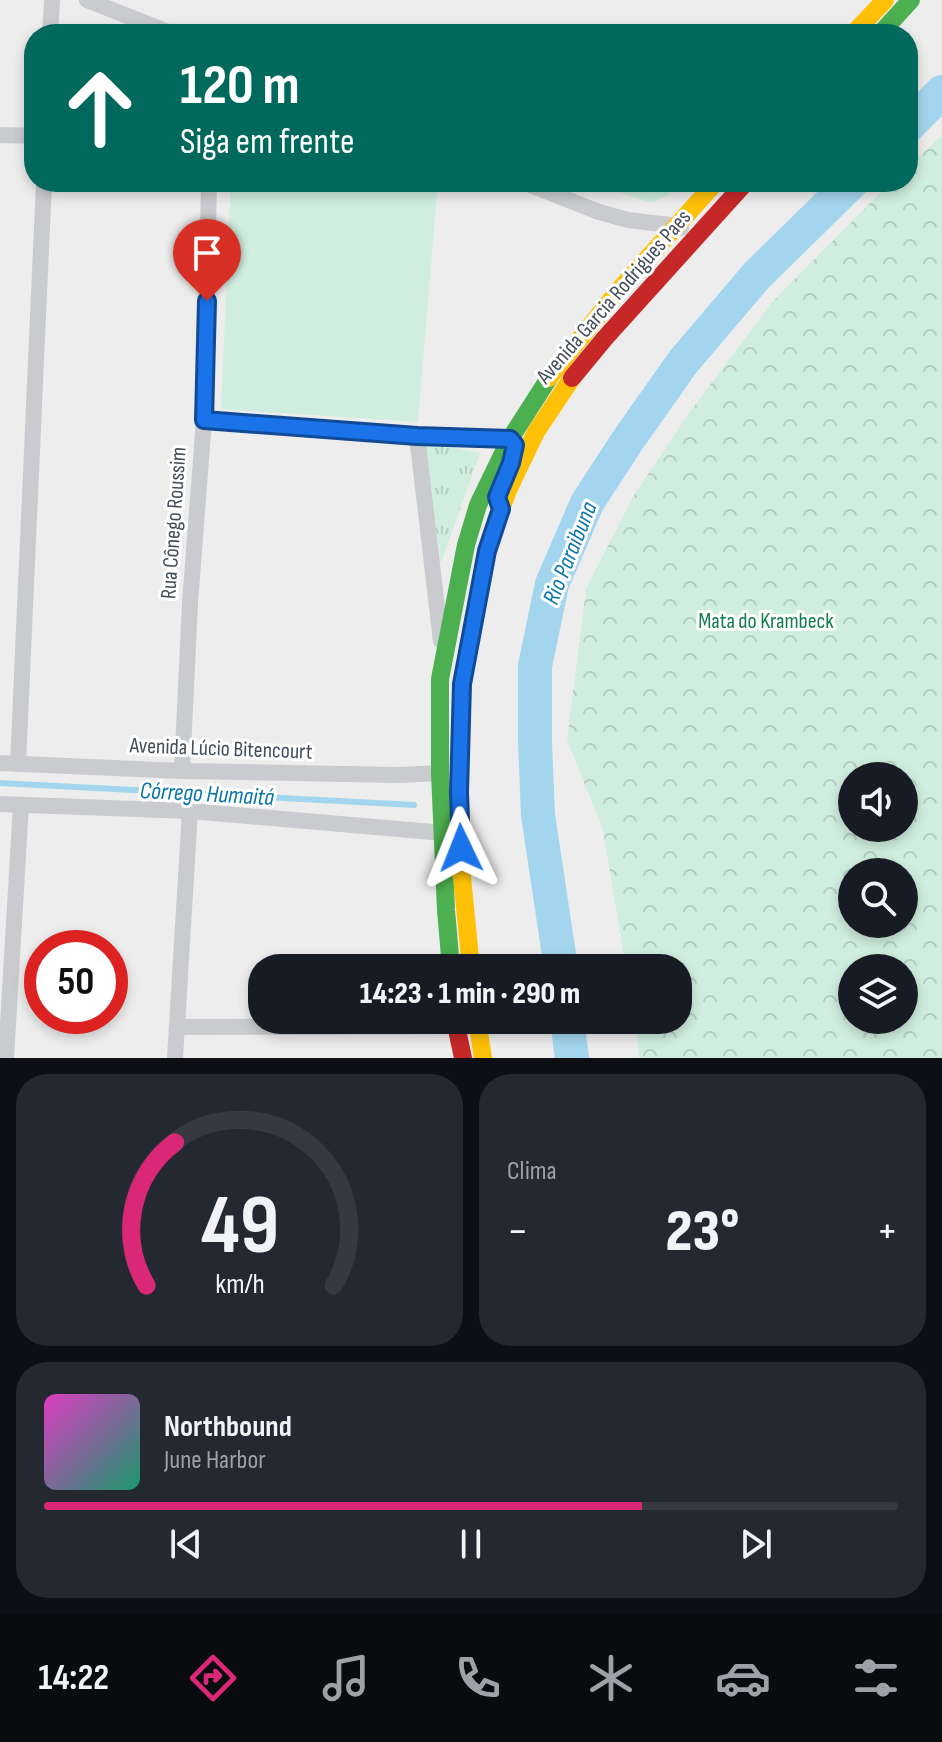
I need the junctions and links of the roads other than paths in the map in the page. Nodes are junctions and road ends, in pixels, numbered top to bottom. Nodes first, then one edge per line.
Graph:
1 (52, 0) edge
2 (87, 0) edge
3 (885, 0) edge
4 (911, 0) edge
5 (51, 24) edge
6 (148, 24) edge
7 (862, 24) edge
8 (889, 24) edge
9 (0, 135) edge
10 (24, 136) edge
11 (44, 192) edge
12 (209, 192) edge
13 (548, 192) edge
14 (707, 192) edge
15 (737, 192) edge
16 (678, 226) junction
17 (696, 238) junction
18 (204, 420) junction
19 (417, 436) junction
20 (510, 439) junction
21 (501, 509) junction
22 (443, 664) junction
23 (0, 763) edge
24 (18, 764) junction
25 (182, 771) junction
26 (440, 773) junction
27 (0, 804) edge
28 (21, 805) junction
29 (190, 811) junction
30 (444, 833) junction
31 (462, 877) junction
32 (450, 954) edge
33 (470, 954) edge
34 (248, 1026) edge
35 (177, 1027) junction
36 (458, 1034) edge
37 (479, 1034) edge
38 (6, 1058) edge
39 (175, 1058) edge
40 (463, 1058) edge
41 (483, 1058) edge

1 - 5 street
2 - 6 street
3 - 7 main road
4 - 8 main road
9 - 10 street
11 - 24 street
12 - 18 street, Rua Cônego Roussim
13 - 16 street
14 - 16 main road, Avenida Garcia Rodrigues Paes
15 - 17 main road, Avenida Garcia Rodrigues Paes
16 - 17 street
16 - 20 main road, Avenida Garcia Rodrigues Paes
17 - 21 main road, Avenida Garcia Rodrigues Paes
18 - 19 street
18 - 25 street, Rua Cônego Roussim
19 - 20 street
19 - 22 street, Avenida Garcia Rodrigues Paes
20 - 21 main road
20 - 22 main road, Avenida Garcia Rodrigues Paes
21 - 31 main road, Avenida Garcia Rodrigues Paes
22 - 26 main road, Avenida Garcia Rodrigues Paes
23 - 24 street, Avenida Lúcio Bitencourt
24 - 25 street, Avenida Lúcio Bitencourt
25 - 26 street, Avenida Lúcio Bitencourt
26 - 30 main road, Avenida Garcia Rodrigues Paes
26 - 31 main road
27 - 28 street
28 - 29 street
28 - 38 street
29 - 30 street
29 - 35 street
30 - 32 main road, Avenida Garcia Rodrigues Paes
31 - 33 main road, Avenida Garcia Rodrigues Paes
34 - 35 street
35 - 39 street
36 - 40 main road
37 - 41 main road

